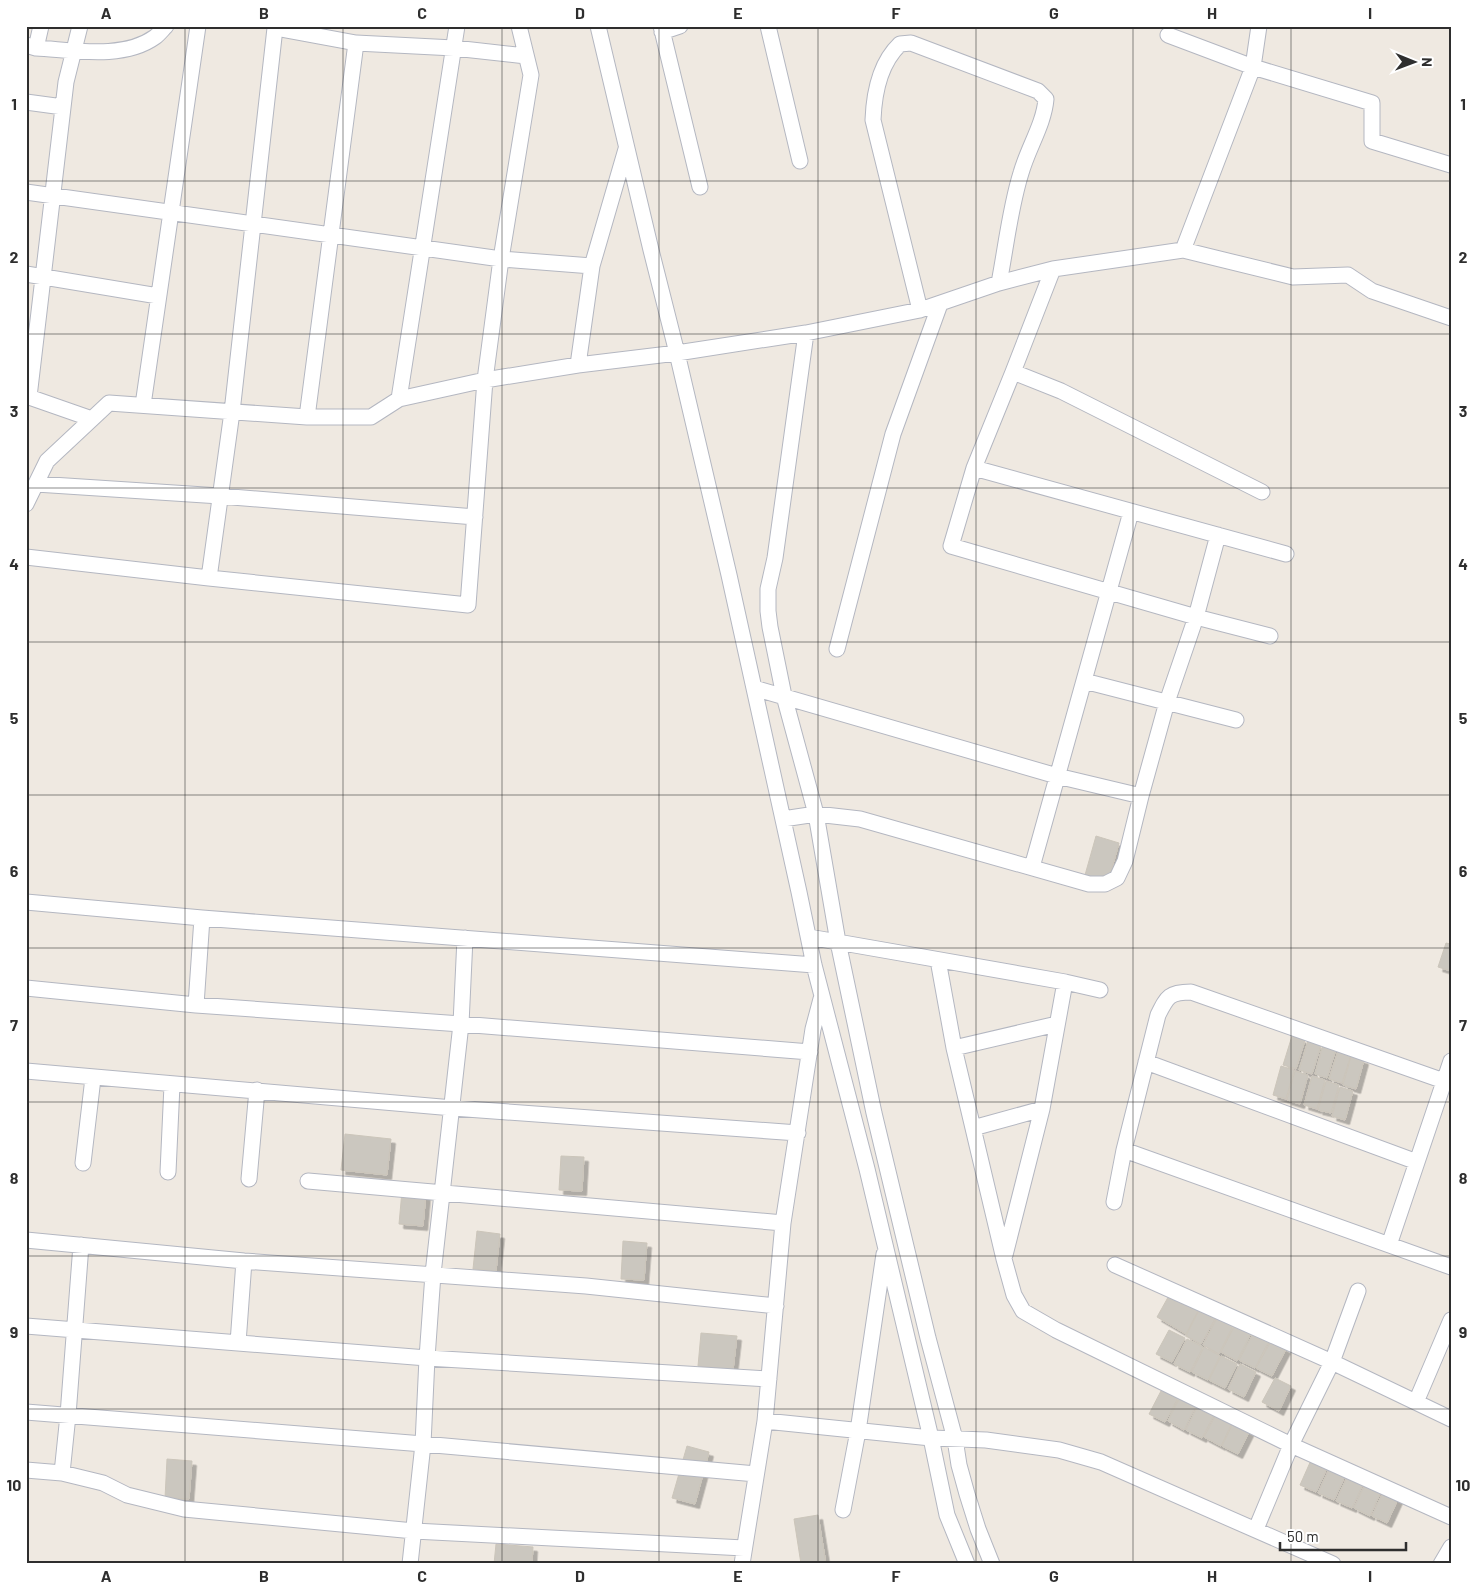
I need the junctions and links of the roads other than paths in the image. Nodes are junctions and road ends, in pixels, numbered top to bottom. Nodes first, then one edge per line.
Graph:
1 (41, 26) edge
2 (80, 26) edge
3 (166, 26) edge
4 (198, 26) edge
5 (457, 26) edge
6 (519, 26) edge
7 (598, 26) edge
8 (680, 26) edge
9 (768, 26) edge
10 (1259, 26) edge
11 (269, 27) edge
12 (661, 29) edge
13 (1168, 35) dead end
14 (348, 36) edge
15 (31, 46) edge
16 (454, 48) junction
17 (74, 50) junction
18 (526, 56) junction
19 (1253, 67) junction
20 (26, 102) edge
21 (63, 106) junction
22 (627, 147) junction
23 (800, 160) dead end
24 (1451, 165) edge
25 (700, 187) dead end
26 (26, 192) edge
27 (52, 196) junction
28 (170, 212) junction
29 (252, 224) junction
30 (331, 235) junction
31 (422, 248) junction
32 (1183, 250) junction
33 (501, 259) junction
34 (592, 266) junction
35 (1053, 269) junction
36 (26, 274) edge
37 (43, 276) junction
38 (999, 284) junction
39 (158, 296) junction
40 (940, 304) junction
41 (920, 310) junction
42 (1451, 318) edge
43 (806, 333) junction
44 (684, 351) junction
45 (578, 364) junction
46 (1014, 372) junction
47 (485, 380) junction
48 (28, 396) edge
49 (398, 399) junction
50 (143, 406) junction
51 (232, 412) junction
52 (308, 417) junction
53 (92, 419) junction
54 (974, 468) junction
55 (36, 484) junction
56 (1262, 492) dead end
57 (220, 496) junction
58 (27, 501) edge
59 (1131, 512) junction
60 (475, 517) junction
61 (1218, 535) junction
62 (1286, 554) dead end
63 (26, 557) edge
64 (209, 578) junction
65 (1109, 592) junction
66 (1196, 617) junction
67 (1270, 636) dead end
68 (837, 649) dead end
69 (1084, 680) junction
70 (768, 692) junction
71 (1168, 702) junction
72 (1236, 720) dead end
73 (1057, 776) junction
74 (1141, 796) junction
75 (812, 814) junction
76 (787, 818) junction
77 (1032, 867) junction
78 (26, 902) edge
79 (202, 918) junction
80 (465, 938) junction
81 (825, 939) junction
82 (938, 960) junction
83 (814, 965) junction
84 (1064, 982) junction
85 (26, 988) edge
86 (1100, 990) dead end
87 (822, 997) junction
88 (196, 1005) junction
89 (461, 1024) junction
90 (1057, 1024) junction
91 (954, 1048) junction
92 (810, 1052) junction
93 (1451, 1061) edge
94 (1146, 1062) junction
95 (26, 1071) edge
96 (93, 1078) junction
97 (1444, 1081) junction
98 (172, 1085) junction
99 (258, 1090) junction
100 (453, 1108) junction
101 (1042, 1109) junction
102 (973, 1128) junction
103 (798, 1133) junction
104 (1124, 1150) junction
105 (1417, 1162) junction
106 (83, 1163) dead end
107 (168, 1172) dead end
108 (249, 1179) dead end
109 (308, 1182) dead end
110 (442, 1192) junction
111 (1114, 1202) dead end
112 (783, 1222) junction
113 (26, 1240) edge
114 (81, 1245) junction
115 (885, 1245) junction
116 (1389, 1245) junction
117 (1004, 1259) junction
118 (244, 1261) junction
119 (1115, 1265) dead end
120 (1451, 1267) edge
121 (433, 1274) junction
122 (1358, 1291) dead end
123 (776, 1306) junction
124 (1451, 1320) edge
125 (26, 1326) edge
126 (74, 1330) junction
127 (238, 1343) junction
128 (427, 1358) junction
129 (1332, 1362) junction
130 (769, 1379) junction
131 (1416, 1402) junction
132 (26, 1412) edge
133 (68, 1415) junction
134 (1451, 1419) edge
135 (765, 1421) junction
136 (858, 1431) junction
137 (943, 1438) junction
138 (423, 1444) junction
139 (1291, 1445) junction
140 (26, 1470) edge
141 (62, 1473) junction
142 (756, 1474) junction
143 (843, 1510) dead end
144 (1451, 1517) edge
145 (1256, 1528) junction
146 (414, 1531) junction
147 (1451, 1547) edge
148 (744, 1548) junction
149 (410, 1564) edge
150 (742, 1564) edge
151 (967, 1564) edge
152 (992, 1564) edge
153 (1334, 1564) edge
154 (1441, 1564) edge

1 - 15 street
2 - 17 street
3 - 17 street
4 - 28 street
5 - 16 street
6 - 18 street
7 - 22 street
8 - 12 street
9 - 23 street
10 - 19 street
11 - 14 street
11 - 29 street
12 - 25 street
13 - 19 street
14 - 16 street
14 - 30 street
15 - 17 street
16 - 18 street
16 - 31 street
17 - 21 street
18 - 33 street
19 - 24 street
19 - 32 street
20 - 21 street
21 - 27 street
22 - 34 street
22 - 44 street
26 - 27 street
27 - 28 street
27 - 37 street
28 - 29 street
28 - 39 street
29 - 30 street
29 - 51 street
30 - 31 street
30 - 52 street
31 - 33 street
31 - 49 street
32 - 35 street
32 - 42 street
33 - 34 street
33 - 47 street
34 - 45 street
35 - 38 street
35 - 46 street
36 - 37 street
37 - 39 street
37 - 48 street
38 - 40 street
38 - 41 street
39 - 50 street
40 - 41 street
40 - 68 street
41 - 43 street
43 - 44 street
43 - 70 street
44 - 45 street
44 - 70 street
45 - 47 street
46 - 54 street
46 - 56 street
47 - 49 street
47 - 60 street
48 - 53 street
49 - 52 street
50 - 51 street
50 - 53 street
51 - 52 street
51 - 57 street
53 - 55 street
54 - 59 street
54 - 65 street
55 - 57 street
55 - 58 street
57 - 60 street
57 - 64 street
59 - 61 street
59 - 65 street
60 - 64 street
61 - 62 street
61 - 66 street
63 - 64 street
65 - 66 street
65 - 69 street
66 - 67 street
66 - 71 street
69 - 71 street
69 - 73 street
70 - 73 street
70 - 75 street
70 - 76 street
71 - 72 street
71 - 74 street
73 - 74 street
73 - 77 street
74 - 77 street
75 - 76 street
75 - 77 street
75 - 81 street
76 - 81 street
78 - 79 street
79 - 80 street
79 - 88 street
80 - 83 street
80 - 89 street
81 - 82 street
81 - 83 street
81 - 137 street
82 - 84 street
82 - 91 street
83 - 87 street
84 - 86 street
84 - 90 street
85 - 88 street
87 - 92 street
87 - 115 street
88 - 89 street
89 - 92 street
89 - 100 street
90 - 91 street
90 - 101 street
91 - 102 street
92 - 103 street
93 - 97 street
94 - 97 street
94 - 104 street
94 - 105 street
95 - 96 street
96 - 98 street
96 - 106 street
97 - 105 street
98 - 99 street
98 - 107 street
99 - 100 street
99 - 108 street
100 - 103 street
100 - 110 street
101 - 102 street
101 - 117 street
102 - 117 street
103 - 112 street
104 - 111 street
104 - 116 street
105 - 116 street
109 - 110 street
110 - 112 street
110 - 121 street
112 - 123 street
113 - 114 street
114 - 118 street
114 - 126 street
115 - 136 street
115 - 137 street
116 - 120 street
117 - 139 street
118 - 121 street
118 - 127 street
119 - 129 street
121 - 123 street
121 - 128 street
122 - 129 street
123 - 130 street
124 - 131 street
125 - 126 street
126 - 127 street
126 - 133 street
127 - 128 street
128 - 130 street
128 - 138 street
129 - 131 street
129 - 139 street
130 - 135 street
131 - 134 street
132 - 133 street
133 - 138 street
133 - 141 street
135 - 136 street
135 - 142 street
136 - 137 street
136 - 143 street
137 - 145 street
137 - 151 street
137 - 152 street
138 - 142 street
138 - 146 street
139 - 144 street
139 - 145 street
140 - 141 street
141 - 146 street
142 - 148 street
145 - 153 street
146 - 148 street
146 - 149 street
147 - 154 street
148 - 150 street

